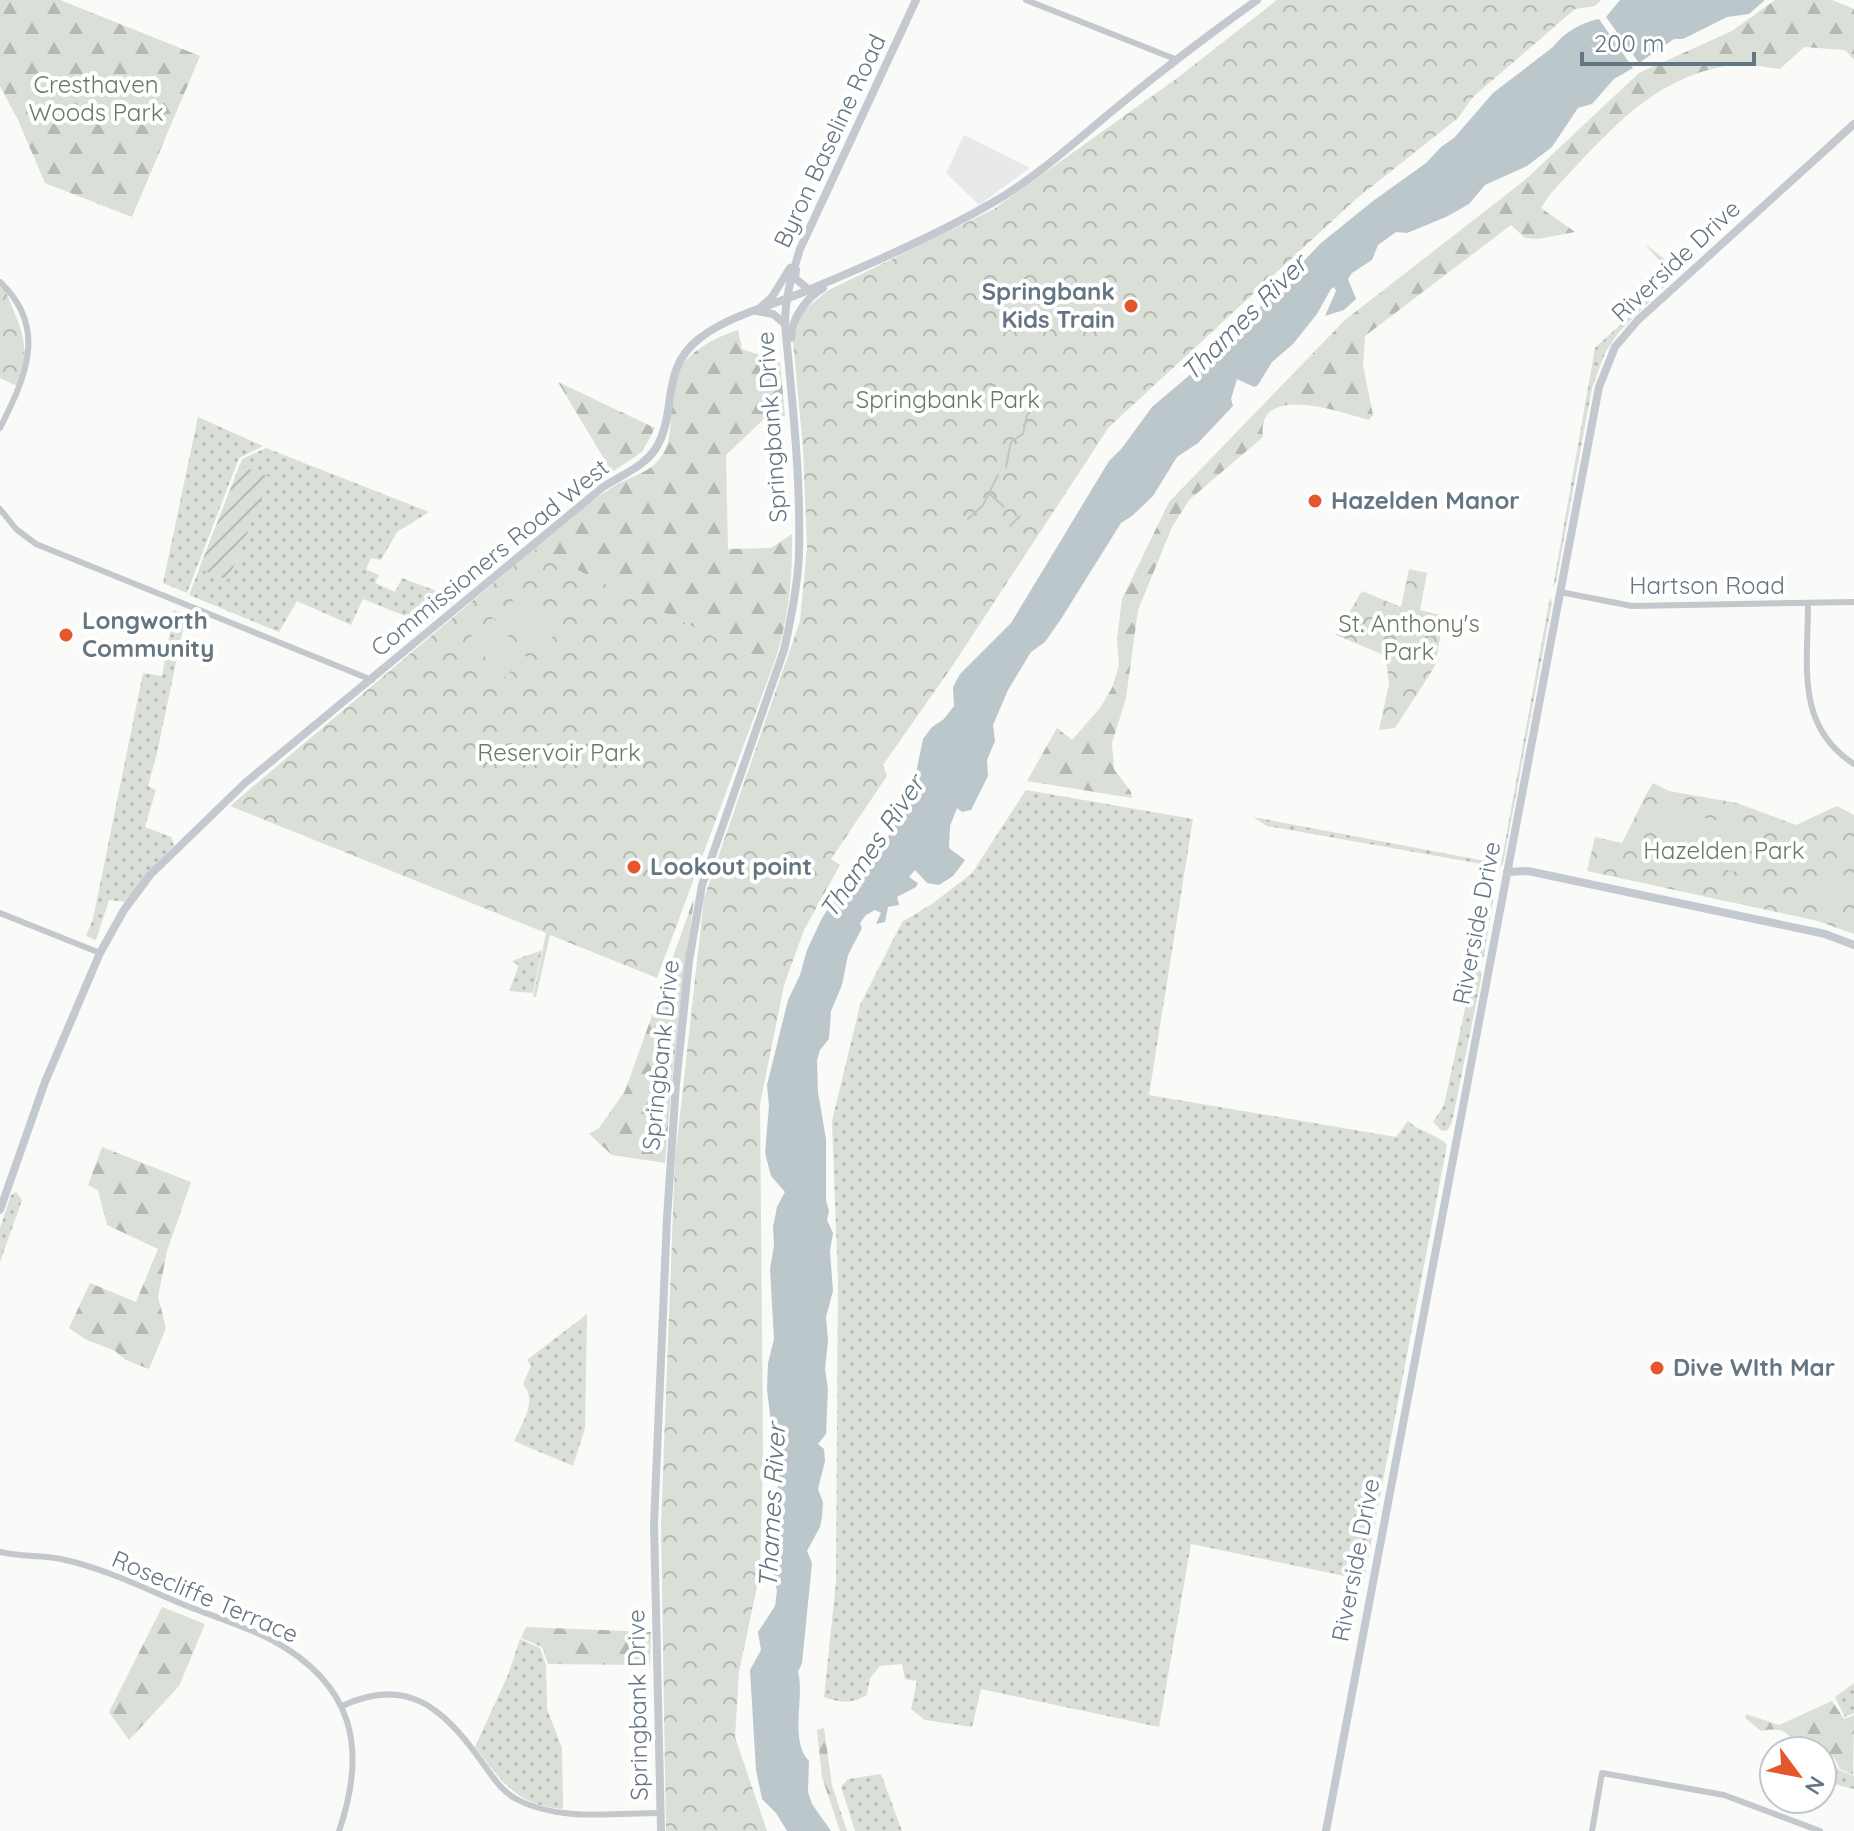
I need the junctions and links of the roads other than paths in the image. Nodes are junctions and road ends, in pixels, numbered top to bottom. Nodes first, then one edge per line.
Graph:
1 (916, 0) edge
2 (1026, 0) edge
3 (1257, 0) edge
4 (1175, 59) junction
5 (1854, 124) edge
6 (800, 249) junction
7 (855, 270) junction
8 (0, 282) edge
9 (809, 290) junction
10 (785, 300) junction
11 (756, 311) junction
12 (785, 324) junction
13 (789, 366) junction
14 (0, 428) edge
15 (0, 509) edge
16 (1560, 592) junction
17 (1854, 602) edge
18 (1808, 604) junction
19 (372, 680) junction
20 (1854, 764) edge
21 (1507, 872) junction
22 (0, 913) edge
23 (1854, 945) edge
24 (100, 953) junction
25 (0, 1210) edge
26 (0, 1552) edge
27 (342, 1706) junction
28 (661, 1813) junction
29 (339, 1831) edge
30 (661, 1831) edge
31 (1326, 1831) edge
32 (1592, 1831) edge
33 (1820, 1831) edge

1 - 6 main road, Byron Baseline Road
2 - 4 street
3 - 4 main road, Commissioners Road West
4 - 7 main road, Commissioners Road West
5 - 16 main road, Riverside Drive
6 - 9 main road
6 - 10 main road, Byron Baseline Road
6 - 11 main road
7 - 9 main road, Commissioners Road West
7 - 13 main road
8 - 14 street
9 - 10 main road, Commissioners Road West
10 - 11 main road, Commissioners Road West
10 - 12 main road, Springbank Drive
11 - 12 main road
11 - 19 main road, Commissioners Road West
12 - 13 main road, Springbank Drive
13 - 28 main road, Springbank Drive
15 - 19 street
16 - 18 street, Hartson Road
16 - 21 main road, Riverside Drive
17 - 18 street, Hartson Road
18 - 20 street
19 - 24 main road, Commissioners Road West
21 - 23 main road
21 - 31 main road, Riverside Drive
22 - 24 street
24 - 25 main road, Commissioners Road West
26 - 27 street, Rosecliffe Terrace
27 - 28 street
27 - 29 street, Rosecliffe Terrace
28 - 30 main road, Springbank Drive
32 - 33 street

